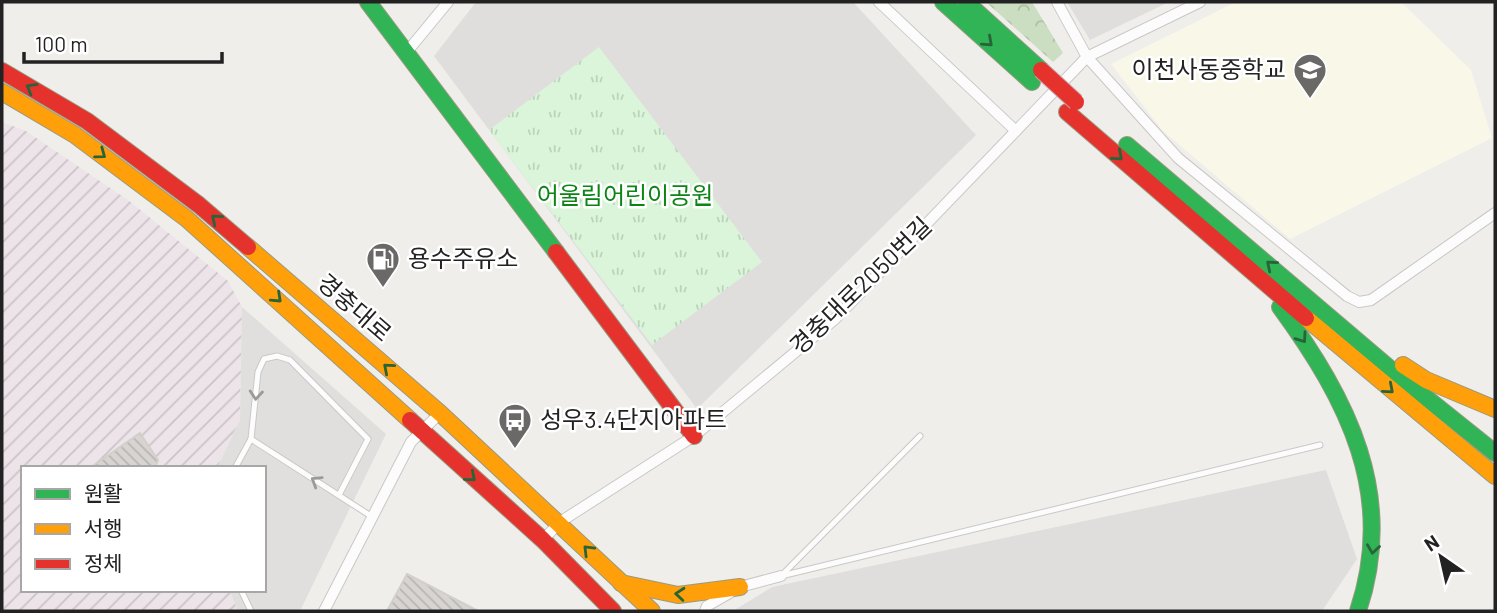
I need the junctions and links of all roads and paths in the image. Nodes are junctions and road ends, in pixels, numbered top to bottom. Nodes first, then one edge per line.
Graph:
1 (368, 2) edge
2 (448, 2) edge
3 (879, 2) edge
4 (943, 2) edge
5 (967, 2) edge
6 (1057, 2) edge
7 (1200, 2) edge
8 (406, 53) junction
9 (1087, 57) junction
10 (2, 71) edge
11 (1037, 76) junction
12 (2, 92) edge
13 (1072, 107) junction
14 (1016, 131) junction
15 (1495, 213) edge
16 (1245, 265) junction
17 (1323, 309) junction
18 (1495, 409) edge
19 (440, 413) junction
20 (420, 432) junction
21 (694, 436) junction
22 (920, 436) dead end
23 (251, 439) junction
24 (1321, 445) dead end
25 (1495, 453) edge
26 (237, 466) edge
27 (1495, 475) edge
28 (339, 495) junction
29 (374, 518) junction
30 (560, 522) junction
31 (543, 540) junction
32 (781, 576) junction
33 (621, 583) junction
34 (740, 587) junction
35 (242, 592) edge
36 (251, 611) edge
37 (324, 611) edge
38 (613, 611) edge
39 (652, 611) edge
40 (705, 611) edge
41 (1358, 611) edge

1 - 8 main road
2 - 8 street
3 - 14 street
4 -> 11 main road
5 - 11 main road
6 - 9 street
7 - 9 street
8 - 21 main road
9 - 14 street, 경충대로2050번길
9 - 15 street
19 -> 10 main road, 경충대로
11 - 13 main road
12 -> 20 main road, 경충대로
13 -> 16 main road
17 -> 13 main road
14 - 21 street, 경충대로2050번길
16 -> 27 main road
16 -> 41 main road
17 - 18 main road
17 - 25 main road
19 - 20 street
19 - 30 main road, 경충대로
20 - 29 street
20 -> 31 main road, 경충대로
21 - 30 street, 경충대로2050번길
22 - 32 lane
23 - 26 lane
28 -> 23 lane
28 -> 23 lane
24 - 32 lane
28 - 29 lane
29 - 37 street
30 - 31 street, 경충대로2050번길
33 -> 30 main road, 경충대로
31 - 38 main road, 경충대로
32 - 34 street
34 -> 33 main road
33 - 39 main road, 경충대로
34 - 40 street
35 - 36 lane

